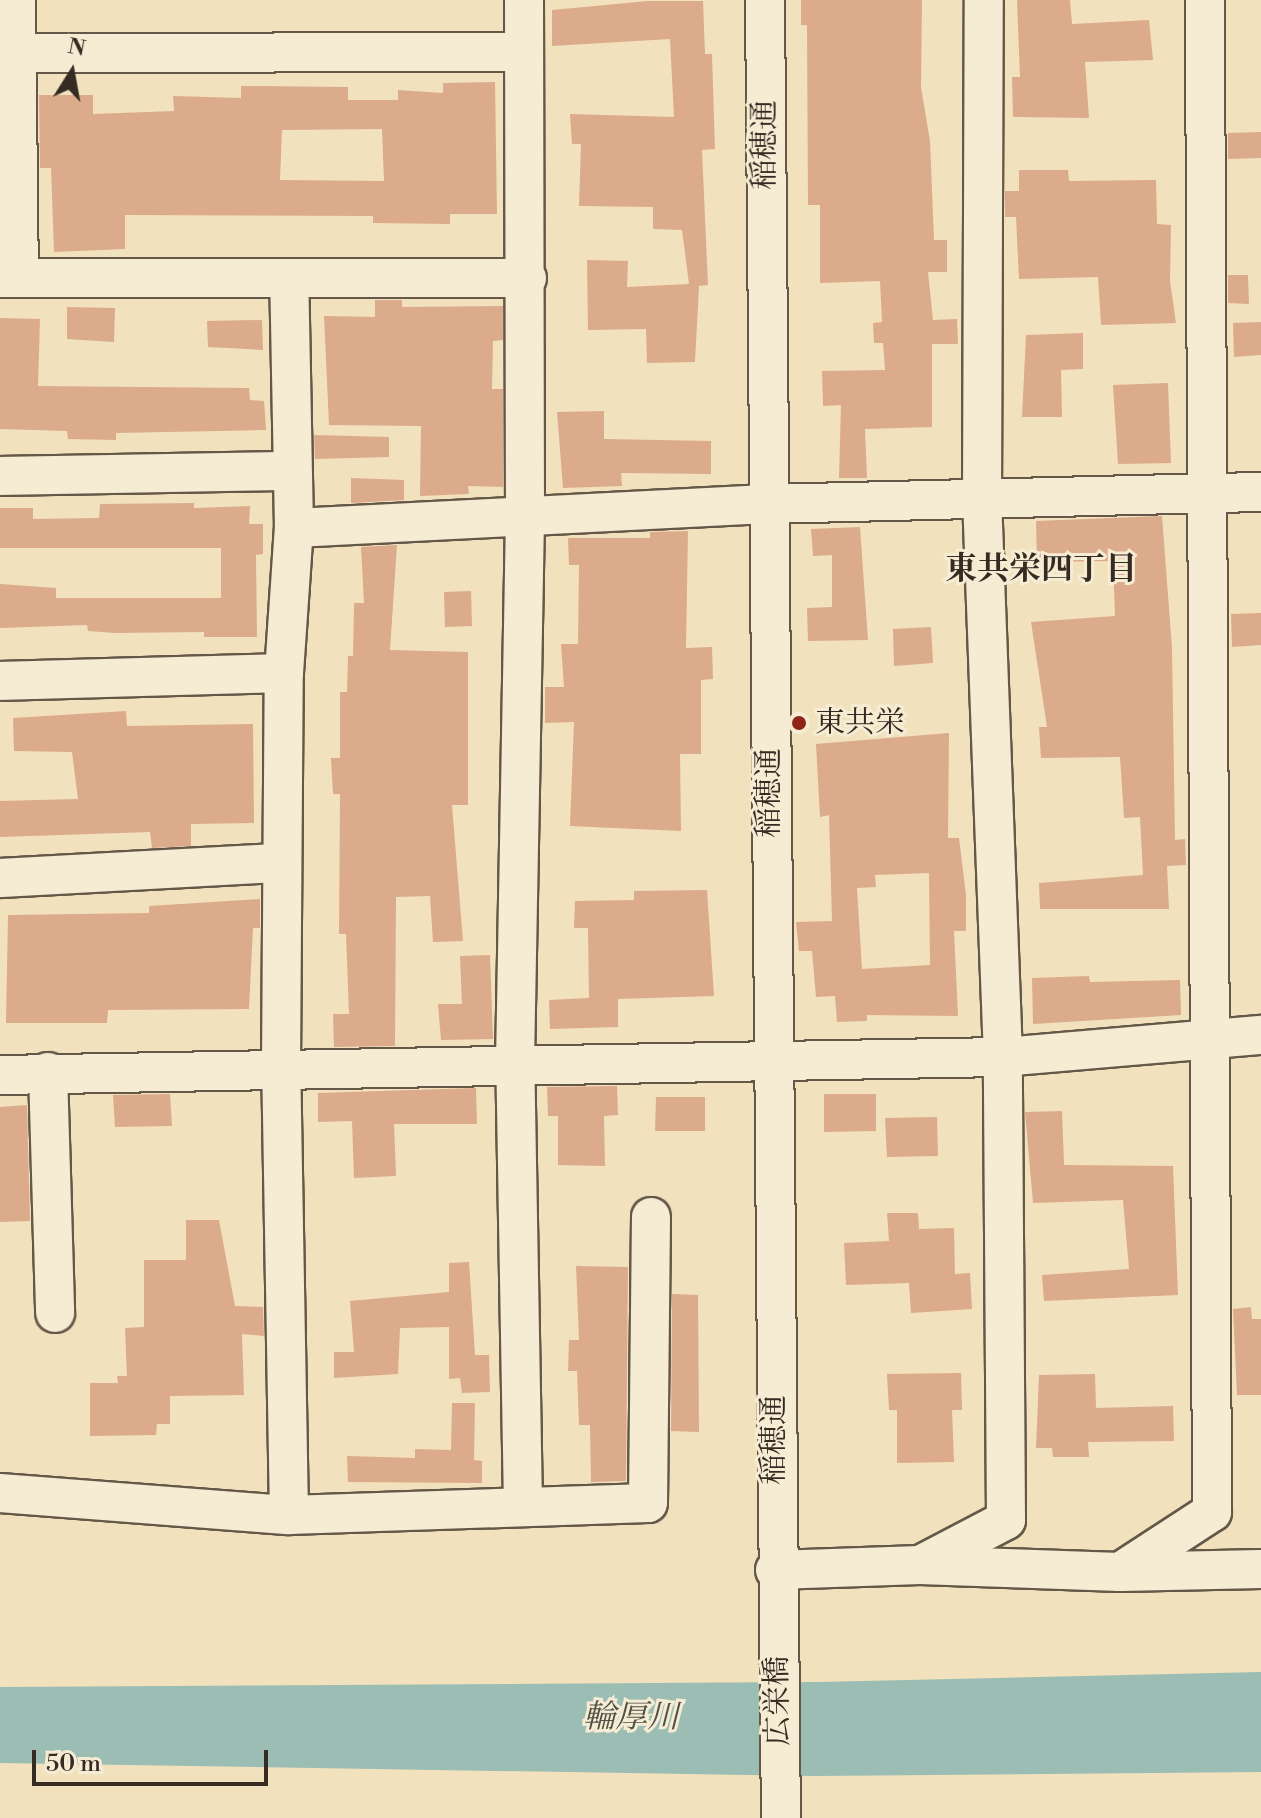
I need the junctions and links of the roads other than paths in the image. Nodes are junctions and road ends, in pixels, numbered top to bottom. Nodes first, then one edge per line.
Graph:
1 (16, 0) edge
2 (524, 0) edge
3 (765, 0) edge
4 (984, 0) edge
5 (1205, 0) edge
6 (524, 52) junction
7 (17, 53) junction
8 (10, 278) edge
9 (289, 278) junction
10 (527, 278) junction
11 (292, 471) junction
12 (0, 476) edge
13 (1261, 492) edge
14 (1204, 494) junction
15 (982, 498) junction
16 (767, 504) junction
17 (525, 518) junction
18 (294, 528) junction
19 (284, 673) junction
20 (0, 681) edge
21 (281, 863) junction
22 (0, 878) edge
23 (1261, 1035) edge
24 (1207, 1038) junction
25 (1003, 1057) junction
26 (772, 1058) junction
27 (515, 1063) junction
28 (281, 1068) junction
29 (48, 1072) junction
30 (0, 1075) edge
31 (651, 1217) dead end
32 (55, 1313) dead end
33 (0, 1493) edge
34 (523, 1506) junction
35 (289, 1515) junction
36 (920, 1565) junction
37 (1261, 1569) edge
38 (1120, 1572) junction
39 (776, 1578) junction
40 (781, 1818) edge

1 - 7 street
2 - 6 street
3 - 16 street, 稲穂通
4 - 15 street
5 - 14 street
6 - 7 street
6 - 10 street
7 - 8 street
8 - 9 street
9 - 10 street
9 - 11 street
10 - 17 street
11 - 12 street
11 - 18 street
13 - 14 street
14 - 15 street
14 - 24 street
15 - 16 street
15 - 25 street
16 - 17 street
16 - 26 street, 稲穂通
17 - 18 street
17 - 27 street
18 - 19 street
19 - 20 street
19 - 21 street
21 - 22 street
21 - 28 street
23 - 24 street
24 - 25 street
24 - 38 street
25 - 26 street
25 - 36 street
26 - 27 street
26 - 39 street, 稲穂通
27 - 28 street
27 - 34 street
28 - 29 street
28 - 35 street
29 - 30 street
29 - 32 street
31 - 34 street
33 - 35 street
34 - 35 street
36 - 38 street
36 - 39 street
37 - 38 street
39 - 40 street, 広栄橋

